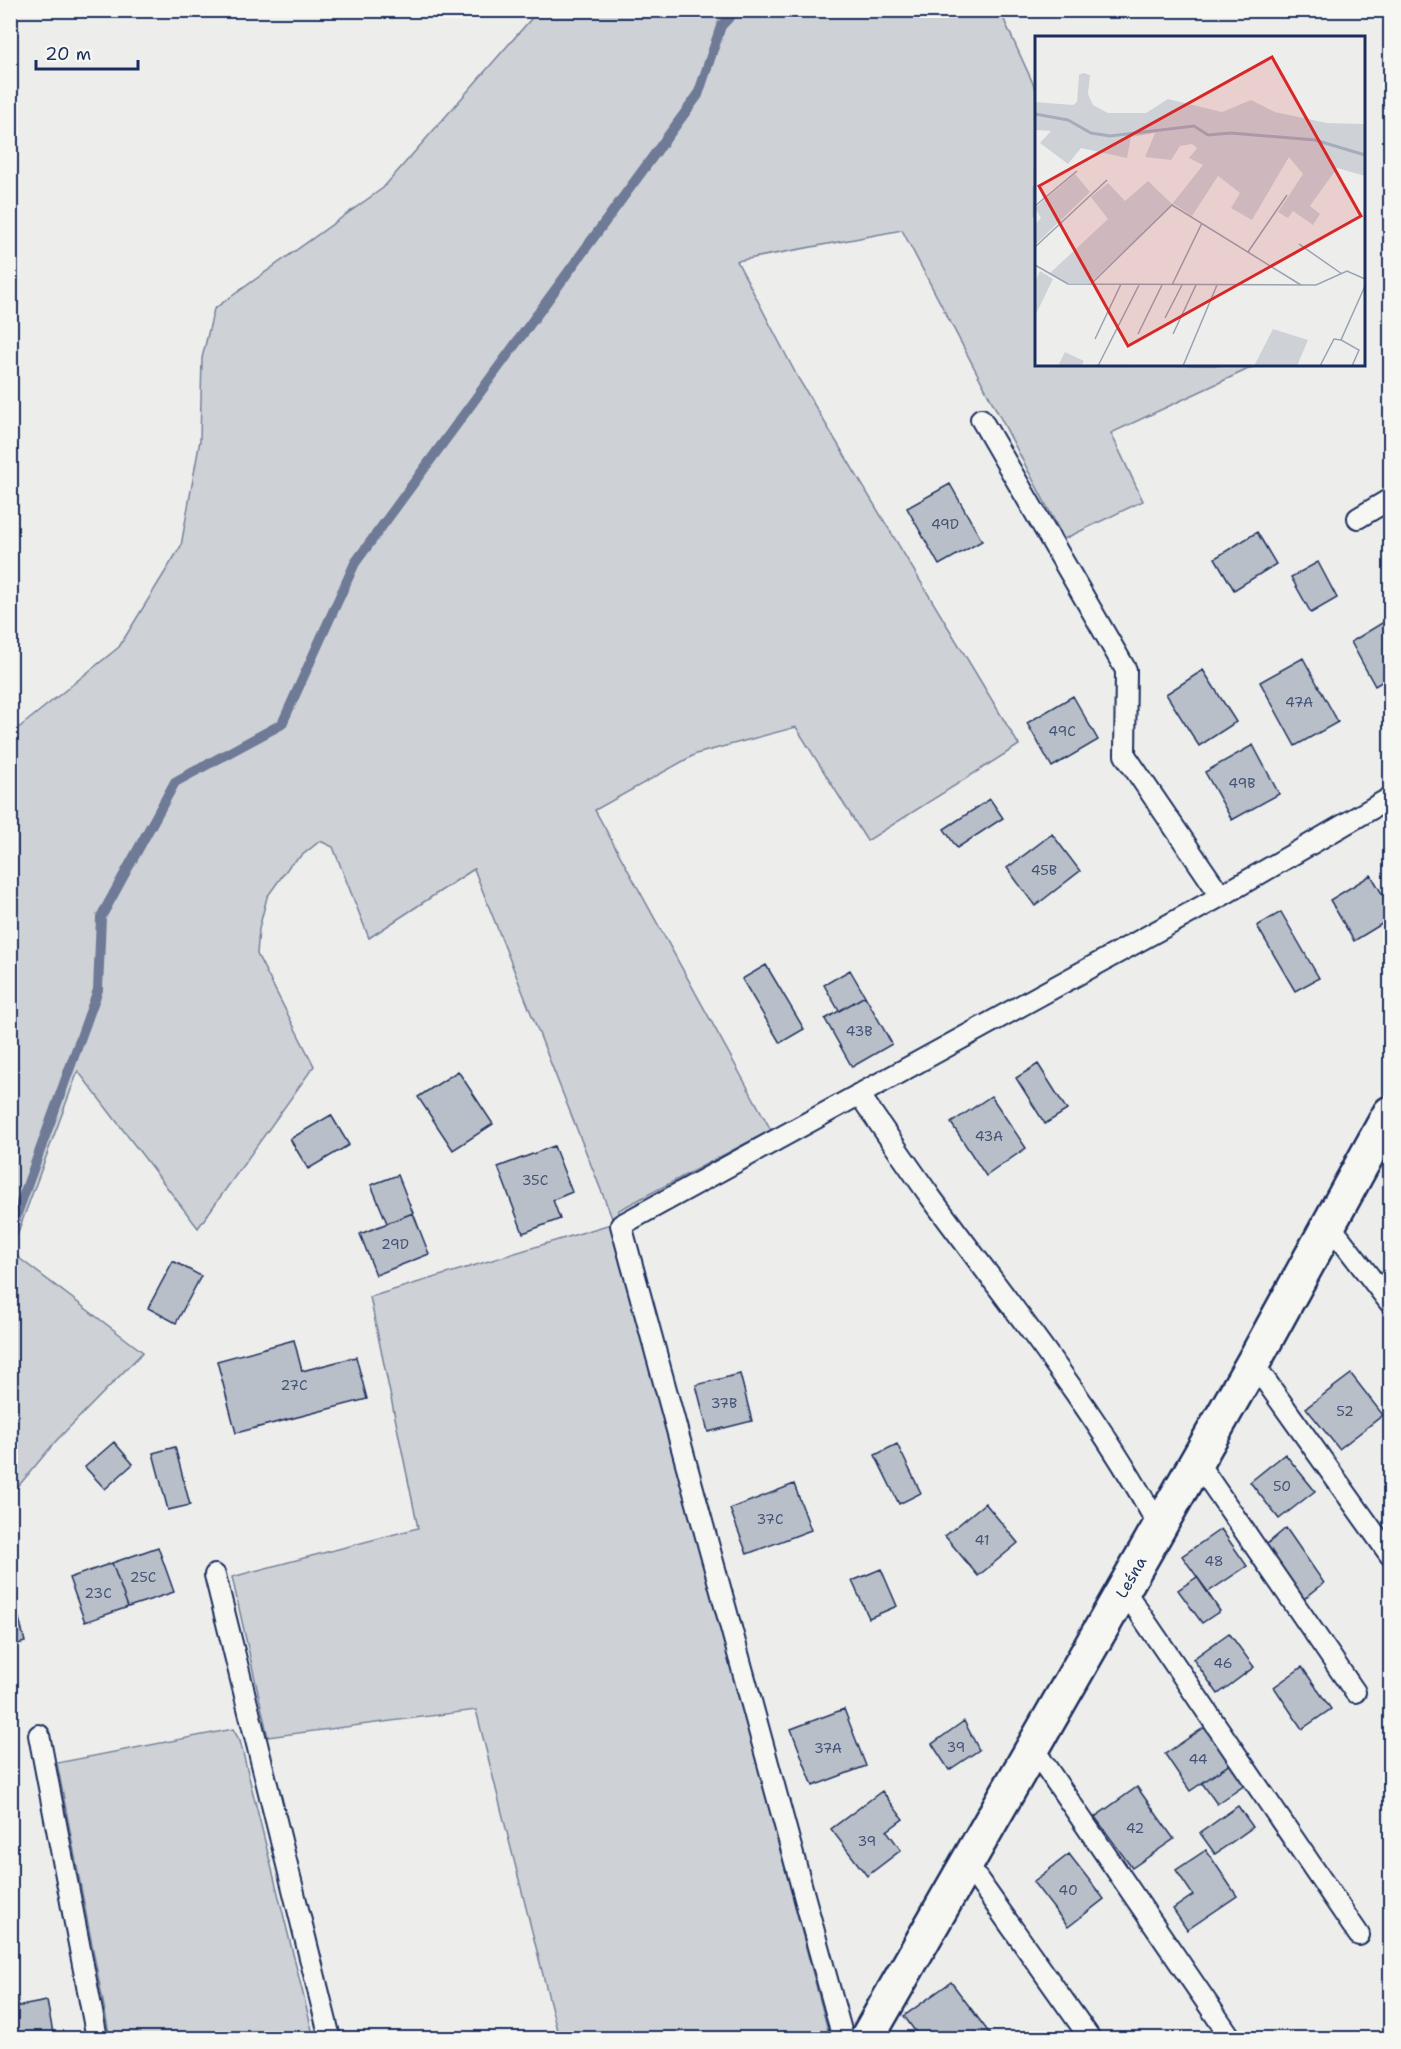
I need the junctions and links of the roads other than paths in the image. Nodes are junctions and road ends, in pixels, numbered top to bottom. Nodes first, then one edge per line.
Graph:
1 (981, 419) dead end
2 (1390, 499) edge
3 (1358, 518) dead end
4 (1390, 798) edge
5 (1221, 896) junction
6 (859, 1094) junction
7 (1390, 1113) edge
8 (1329, 1224) junction
9 (1390, 1303) edge
10 (1253, 1364) junction
11 (1197, 1462) junction
12 (1160, 1527) junction
13 (1390, 1555) edge
14 (215, 1575) dead end
15 (1124, 1590) junction
16 (1355, 1692) dead end
17 (39, 1735) dead end
18 (1033, 1748) junction
19 (967, 1864) junction
20 (1359, 1935) dead end
21 (97, 2038) edge
22 (330, 2038) edge
23 (843, 2038) edge
24 (867, 2038) edge
25 (1090, 2038) edge
26 (1231, 2038) edge

1 - 5 lane
2 - 3 lane
4 - 5 lane
5 - 6 lane
6 - 12 lane
6 - 23 lane
7 - 8 street, Leśna
8 - 9 lane
8 - 10 street, Leśna
10 - 11 street, Leśna
10 - 13 lane
11 - 12 street, Leśna
11 - 16 lane
12 - 15 street, Leśna
14 - 22 lane
15 - 18 street, Leśna
15 - 20 lane
17 - 21 lane
18 - 19 street, Leśna
18 - 26 lane
19 - 24 street, Leśna
19 - 25 lane

